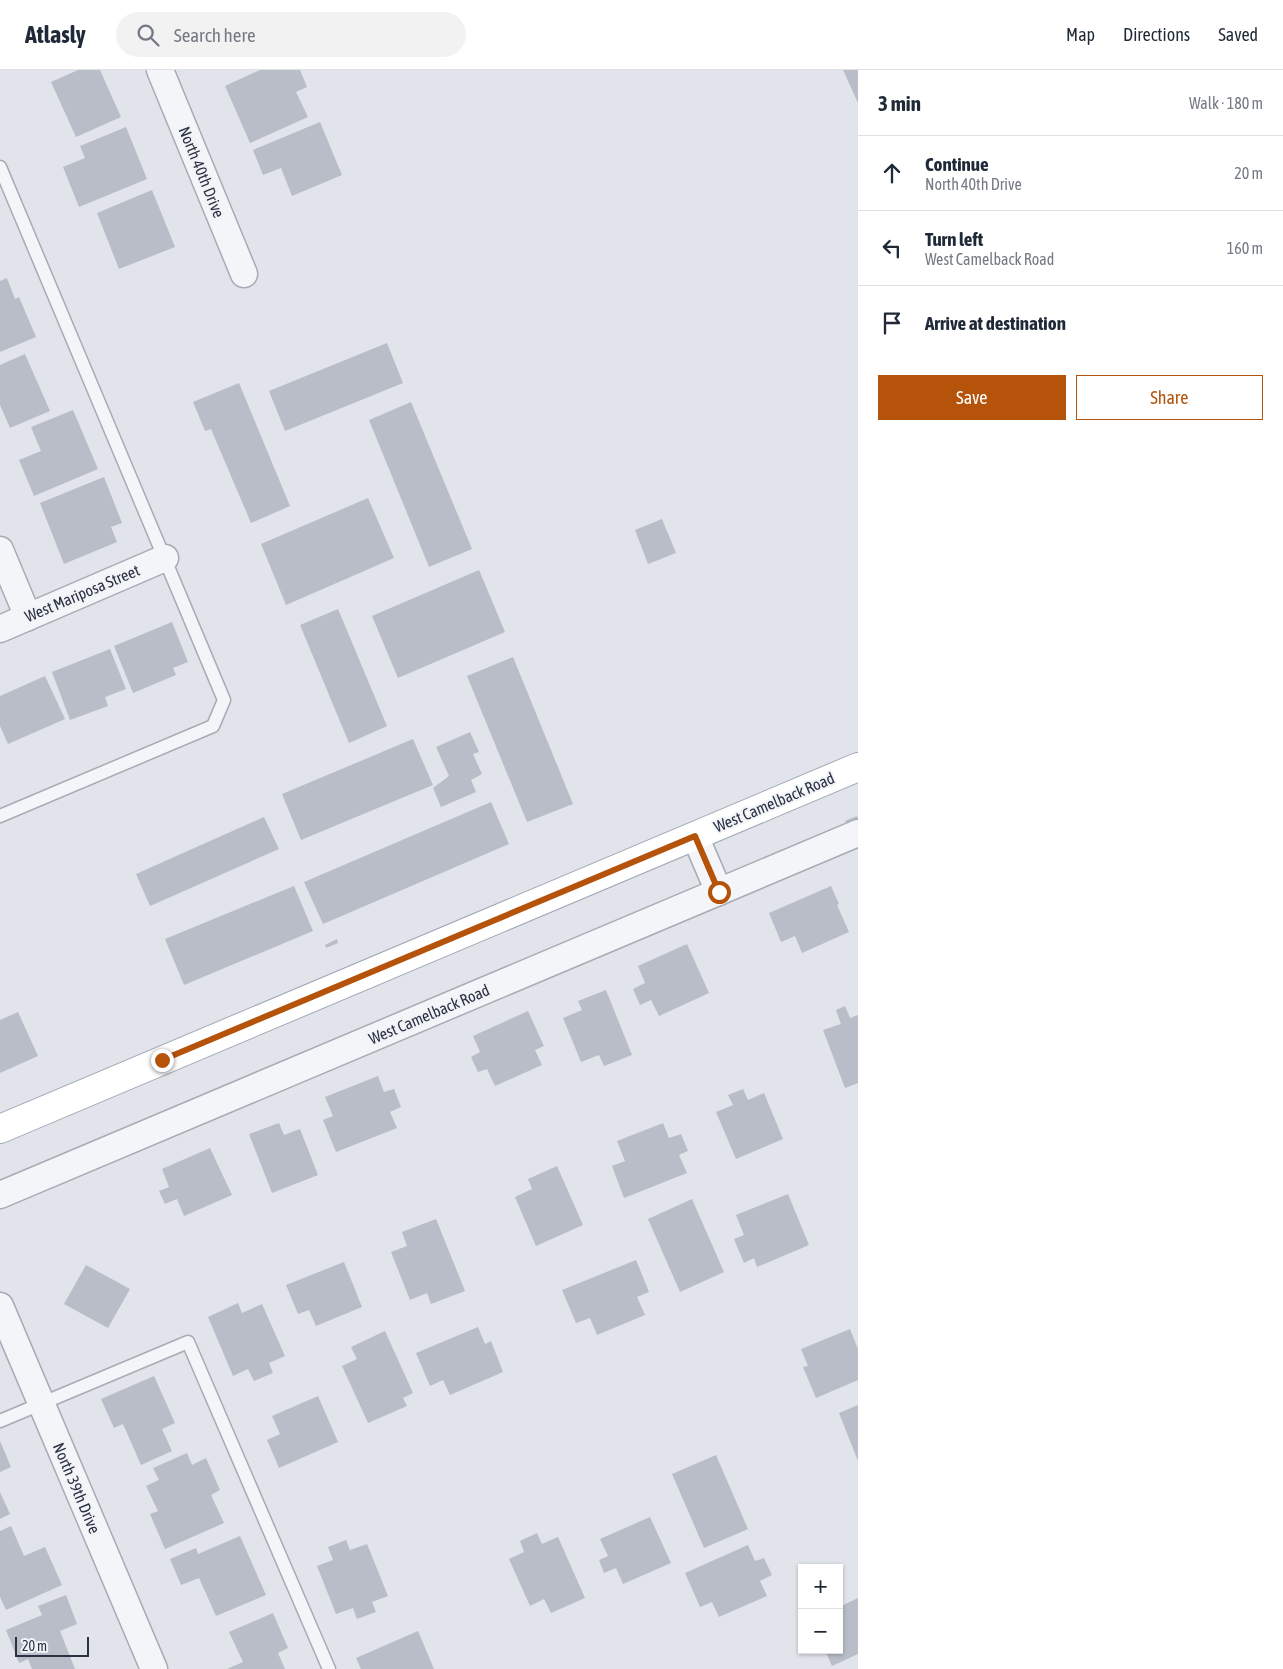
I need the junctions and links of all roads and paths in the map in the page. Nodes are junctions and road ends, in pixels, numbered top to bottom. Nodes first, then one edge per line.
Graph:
1 (160, 70) edge
2 (0, 167) edge
3 (244, 274) dead end
4 (0, 550) edge
5 (165, 558) junction
6 (28, 617) junction
7 (0, 629) edge
8 (858, 767) edge
9 (0, 816) edge
10 (858, 833) edge
11 (695, 836) junction
12 (719, 892) junction
13 (0, 1129) edge
14 (0, 1195) edge
15 (0, 1306) edge
16 (41, 1403) junction
17 (0, 1421) edge
18 (154, 1669) edge
19 (329, 1669) edge

1 - 3 street, North 40th Drive
2 - 5 lane
4 - 6 street
5 - 6 street, West Mariposa Street
5 - 9 lane
6 - 7 street, West Mariposa Street
8 - 11 main road, West Camelback Road
10 - 12 street, West Camelback Road
11 - 12 street
11 - 13 main road, West Camelback Road
12 - 14 street, West Camelback Road
15 - 16 street, North 39th Drive
16 - 17 lane
16 - 18 street, North 39th Drive
16 - 19 lane

